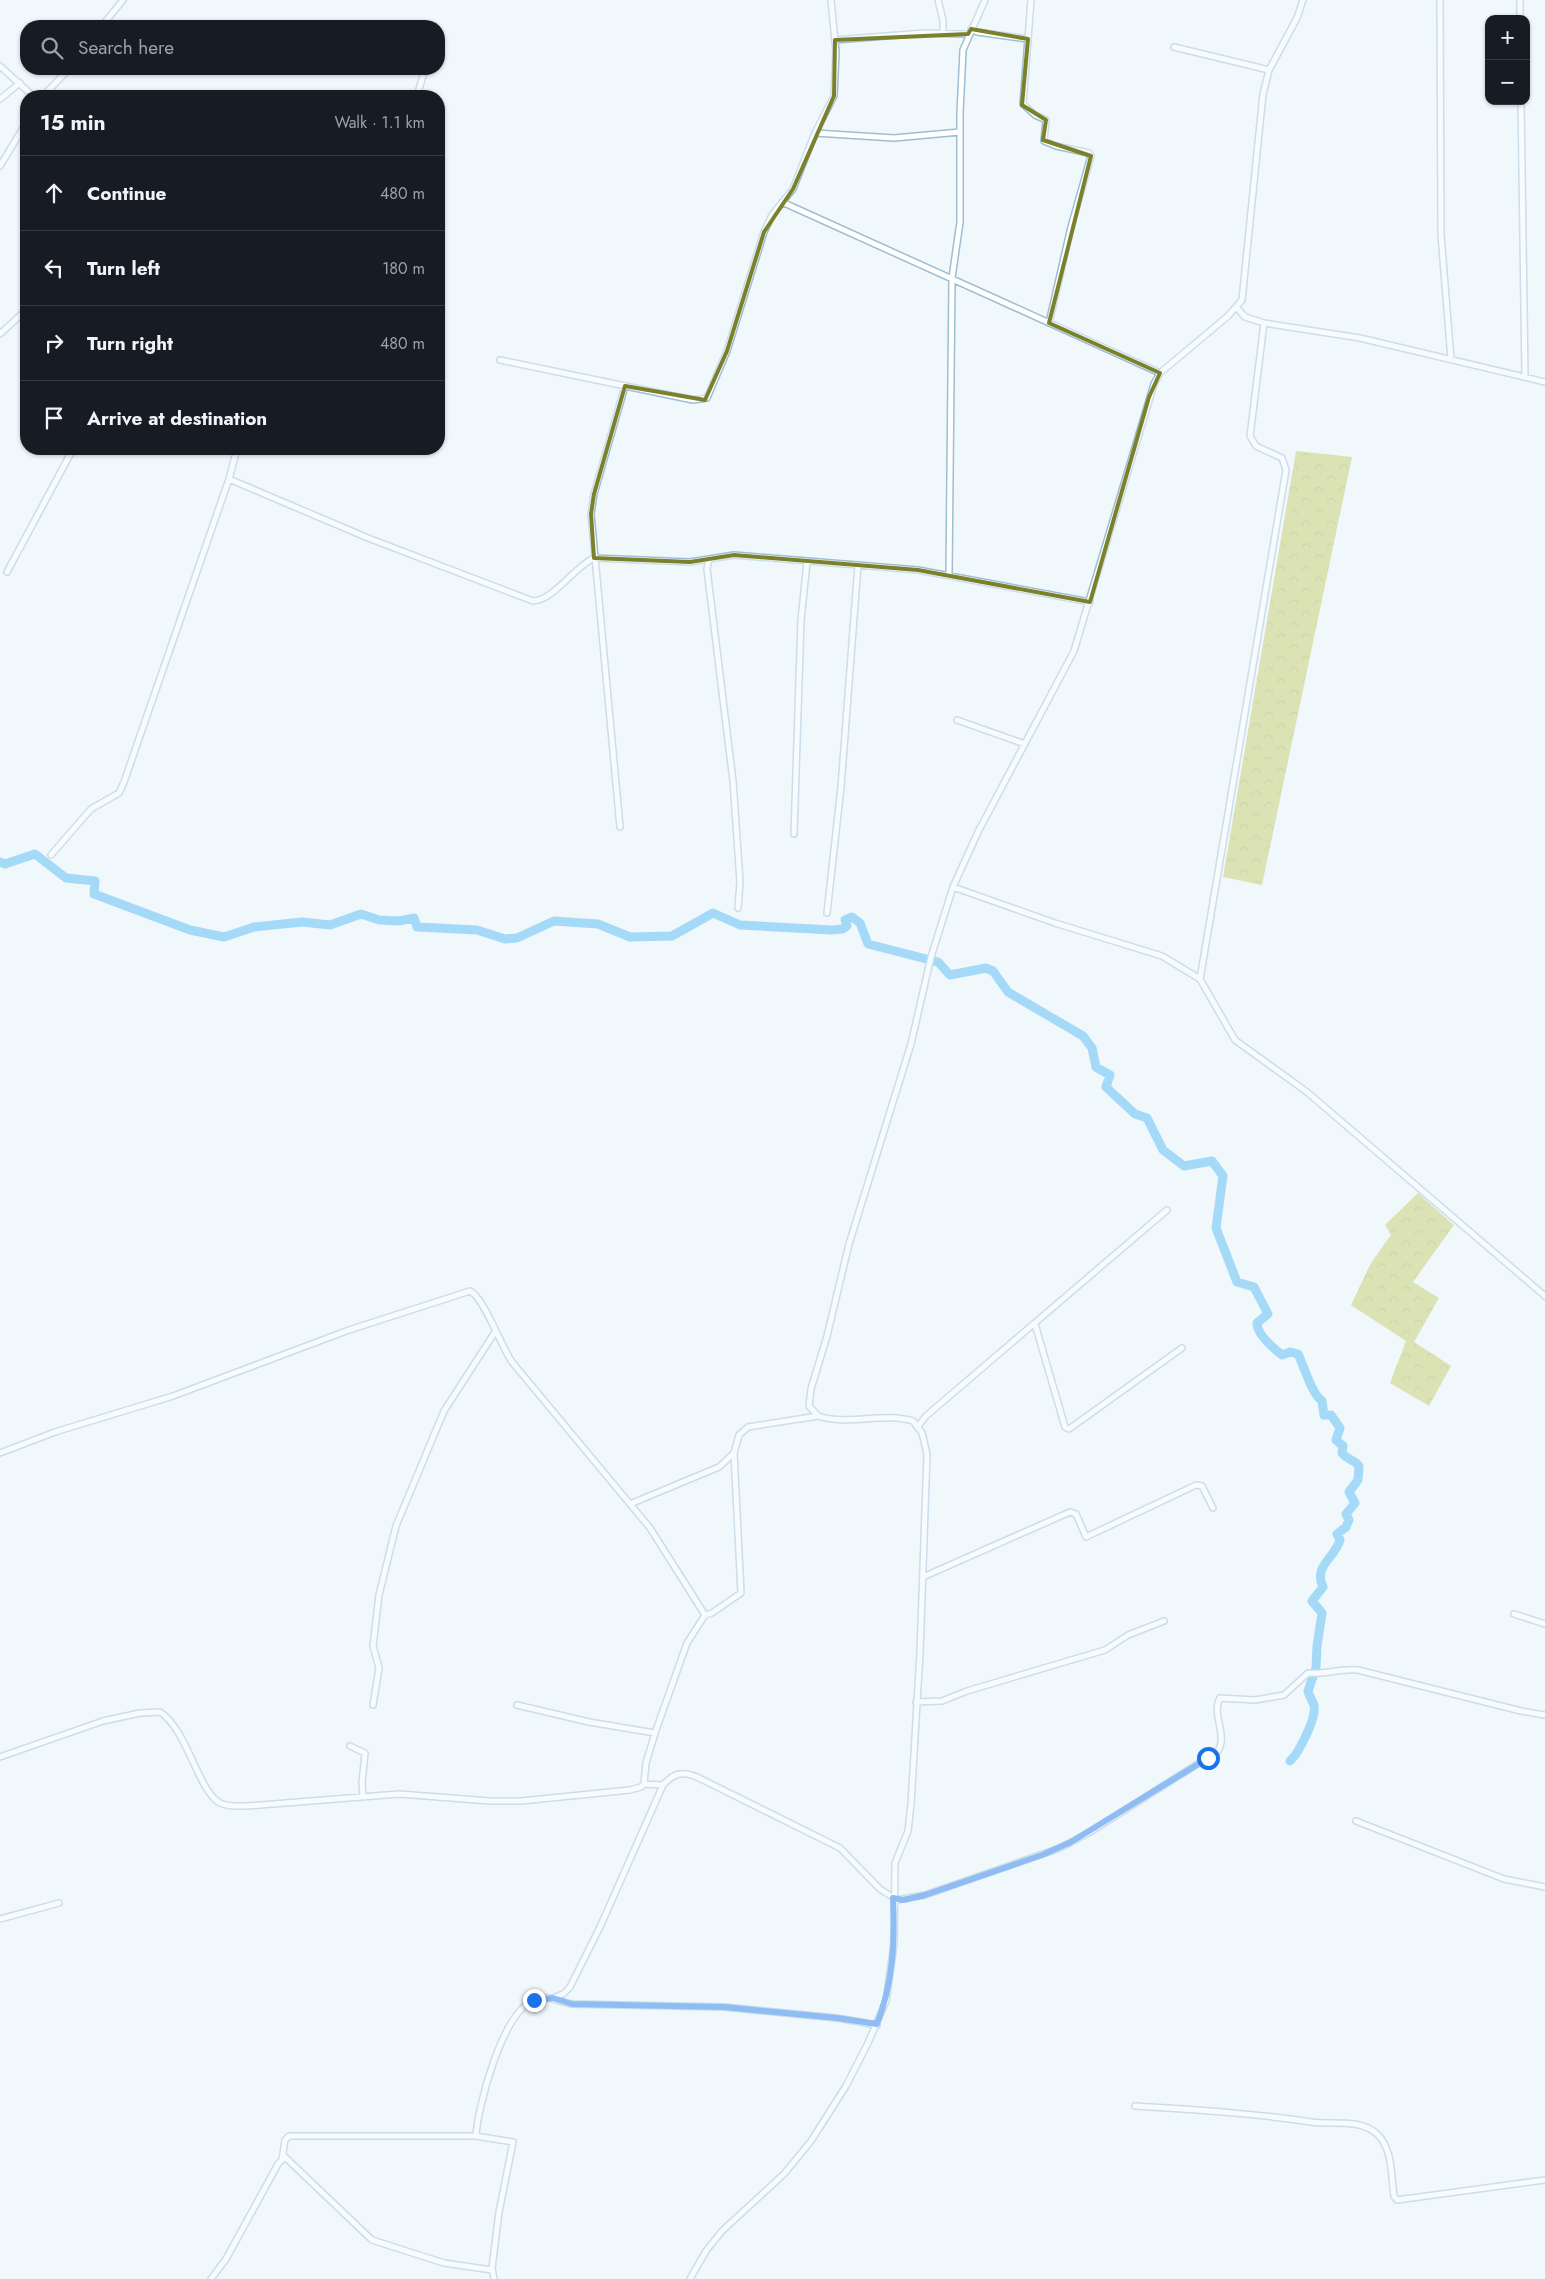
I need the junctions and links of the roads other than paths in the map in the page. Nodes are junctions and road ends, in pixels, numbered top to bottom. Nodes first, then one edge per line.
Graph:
1 (123, 0) edge
2 (831, 0) edge
3 (938, 0) edge
4 (985, 0) edge
5 (1031, 0) edge
6 (1303, 0) edge
7 (1440, 0) edge
8 (1520, 0) edge
9 (1520, 15) edge
10 (107, 20) edge
11 (970, 31) junction
12 (943, 32) junction
13 (1028, 39) junction
14 (835, 40) junction
15 (1174, 47) dead end
16 (0, 66) edge
17 (1268, 70) junction
18 (62, 75) edge
19 (423, 75) edge
20 (20, 83) junction
21 (27, 90) edge
22 (49, 90) edge
23 (419, 90) edge
24 (0, 99) edge
25 (1521, 105) edge
26 (960, 132) junction
27 (20, 133) edge
28 (816, 133) junction
29 (0, 166) edge
30 (782, 202) junction
31 (952, 278) junction
32 (1237, 308) junction
33 (20, 316) edge
34 (1049, 323) junction
35 (1264, 323) junction
36 (0, 334) edge
37 (1451, 359) junction
38 (500, 360) dead end
39 (1160, 373) junction
40 (1525, 376) junction
41 (1545, 382) edge
42 (625, 386) junction
43 (70, 455) edge
44 (235, 455) edge
45 (229, 479) junction
46 (594, 558) junction
47 (709, 559) junction
48 (807, 562) junction
49 (858, 565) junction
50 (6, 572) dead end
51 (949, 574) junction
52 (1090, 602) junction
53 (958, 720) dead end
54 (1025, 744) junction
55 (620, 828) dead end
56 (794, 834) dead end
57 (52, 855) dead end
58 (953, 887) junction
59 (738, 908) dead end
60 (827, 913) dead end
61 (1200, 979) junction
62 (1167, 1210) dead end
63 (1545, 1296) edge
64 (1035, 1324) junction
65 (495, 1332) junction
66 (1182, 1348) dead end
67 (818, 1416) junction
68 (918, 1425) junction
69 (0, 1453) edge
70 (734, 1453) junction
71 (630, 1504) junction
72 (1214, 1508) dead end
73 (923, 1577) junction
74 (1514, 1614) dead end
75 (705, 1615) junction
76 (1164, 1621) dead end
77 (1545, 1624) edge
78 (916, 1702) junction
79 (372, 1704) dead end
80 (517, 1705) dead end
81 (1545, 1715) edge
82 (654, 1733) junction
83 (350, 1746) dead end
84 (0, 1756) edge
85 (644, 1784) junction
86 (663, 1785) junction
87 (362, 1796) junction
88 (1356, 1821) dead end
89 (1545, 1887) edge
90 (893, 1898) junction
91 (59, 1903) dead end
92 (0, 1919) edge
93 (553, 1998) junction
94 (877, 2024) junction
95 (1135, 2106) dead end
96 (476, 2136) junction
97 (282, 2160) junction
98 (1545, 2180) edge
99 (492, 2270) junction
100 (211, 2279) edge
101 (494, 2279) edge
102 (690, 2279) edge

1 - 10 street
2 - 14 street
3 - 12 street
4 - 11 street
5 - 13 street
6 - 17 street
7 - 37 street
8 - 9 street
11 - 12 street
11 - 13 street
11 - 26 street
12 - 14 street
13 - 34 street
14 - 28 street
15 - 17 street
16 - 20 street
17 - 32 street
18 - 22 street
19 - 23 street
20 - 21 street
20 - 24 street
25 - 40 street
26 - 28 street
26 - 31 street
27 - 29 street
28 - 30 street
30 - 31 street
30 - 42 street
31 - 34 street
31 - 51 street
32 - 35 street
32 - 39 street
33 - 36 street
34 - 39 street
35 - 37 street
35 - 61 street
37 - 40 street
38 - 42 street
39 - 52 street
40 - 41 street
42 - 46 street
43 - 50 street
44 - 45 street
45 - 46 street
45 - 57 street
46 - 47 street
46 - 55 street
47 - 48 street
47 - 59 street
48 - 49 street
48 - 56 street
49 - 51 street
49 - 60 street
51 - 52 street
52 - 54 street
53 - 54 street
54 - 58 street
58 - 61 street
58 - 67 street
61 - 63 street
62 - 64 street
64 - 66 street
64 - 68 street
65 - 69 street
65 - 71 street
65 - 79 street
67 - 68 street
67 - 70 street
68 - 73 street
70 - 71 street
70 - 75 street
71 - 75 street
72 - 73 street
73 - 78 street
74 - 77 street
75 - 82 street
76 - 78 street
78 - 90 street
80 - 82 street
81 - 90 street
82 - 85 street
83 - 87 street
84 - 87 street
85 - 86 street
85 - 87 street
86 - 90 street
86 - 93 street
88 - 89 street
90 - 94 street
91 - 92 street
93 - 94 street
93 - 96 street
94 - 102 street
95 - 98 street
96 - 97 street
96 - 99 street
97 - 99 street
97 - 100 street
99 - 101 street

